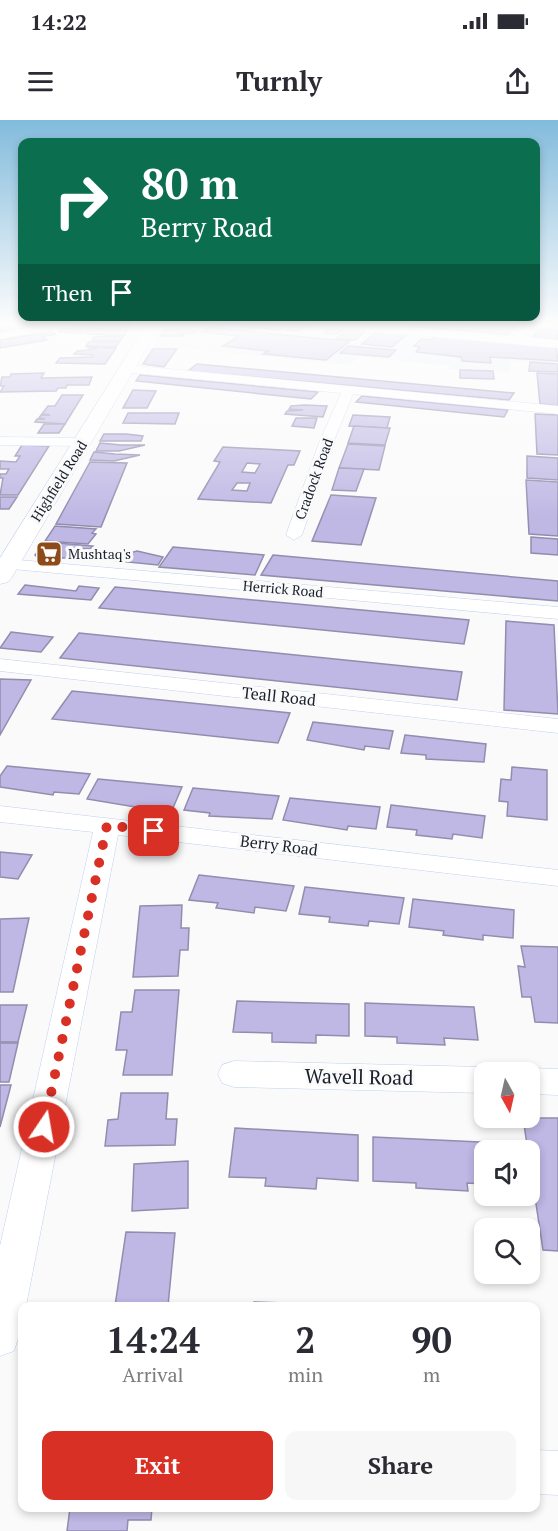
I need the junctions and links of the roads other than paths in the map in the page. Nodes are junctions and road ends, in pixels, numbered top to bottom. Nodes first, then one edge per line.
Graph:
1 (116, 388) edge
2 (326, 388) edge
3 (349, 390) junction
4 (558, 410) edge
5 (0, 441) edge
6 (83, 442) junction
7 (294, 535) dead end
8 (4, 571) edge
9 (558, 613) edge
10 (0, 665) edge
11 (558, 726) edge
12 (0, 814) edge
13 (107, 825) junction
14 (558, 878) edge
15 (234, 1074) dead end
16 (474, 1080) edge
17 (540, 1081) edge
18 (558, 1082) edge
19 (0, 1336) edge
20 (540, 1472) edge
21 (558, 1473) edge

1 - 6 main road, Highfield Road
2 - 3 street
3 - 4 street
3 - 7 street, Cradock Road
5 - 6 street
6 - 8 main road, Highfield Road
8 - 9 street, Herrick Road
10 - 11 street, Teall Road
12 - 13 street, Berry Road
13 - 14 street, Berry Road
13 - 19 street
15 - 16 street, Wavell Road
17 - 18 street
20 - 21 street

